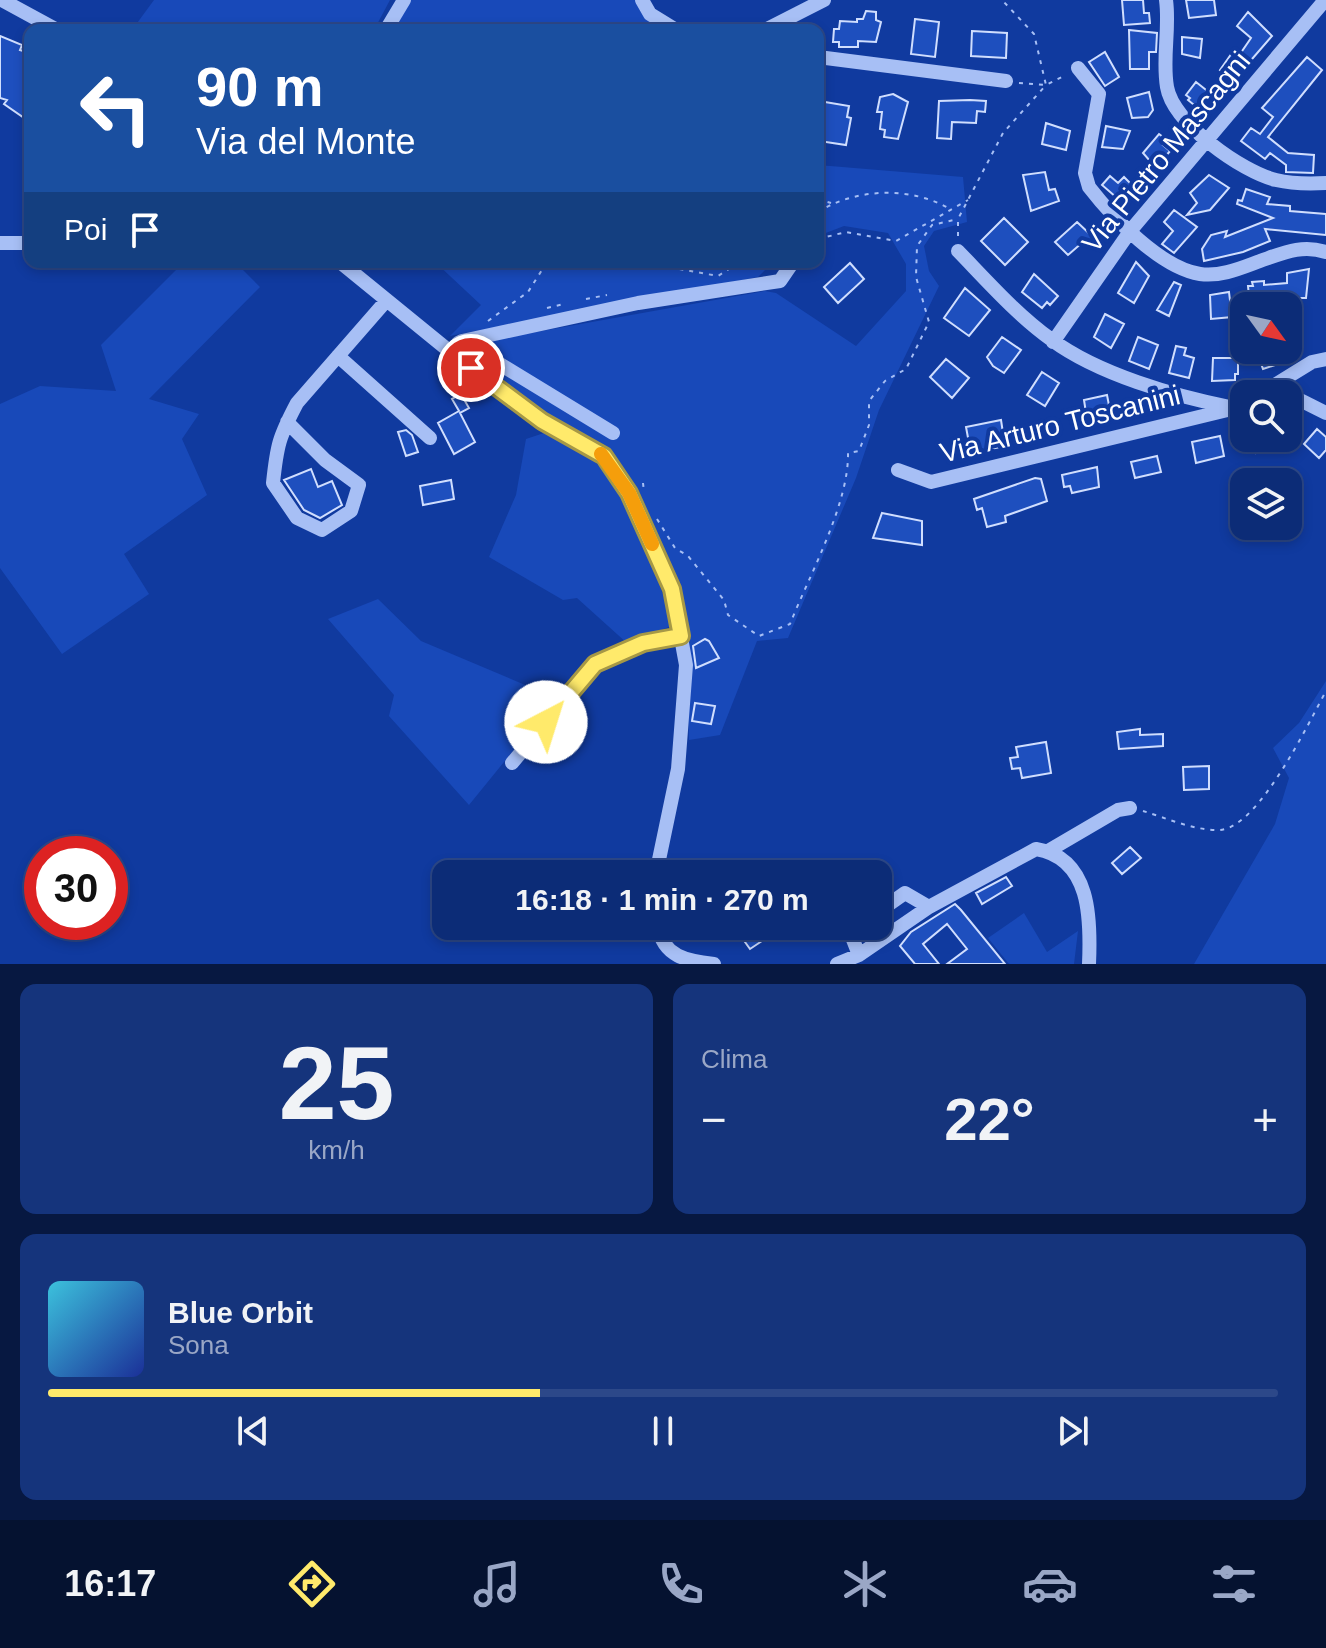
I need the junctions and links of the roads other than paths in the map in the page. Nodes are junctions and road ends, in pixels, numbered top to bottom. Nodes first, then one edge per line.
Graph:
1 (2, 0) edge
2 (404, 0) edge
3 (824, 0) edge
4 (1166, 0) edge
5 (1325, 0) edge
6 (643, 1) edge
7 (46, 24) edge
8 (390, 24) edge
9 (666, 24) edge
10 (780, 24) edge
11 (824, 58) edge
12 (1078, 68) road end
13 (1006, 81) road end
14 (1206, 138) junction
15 (1326, 183) edge
16 (1131, 230) junction
17 (0, 243) edge
18 (24, 243) edge
19 (958, 251) road end
20 (1326, 252) edge
21 (347, 268) edge
22 (789, 268) edge
23 (386, 301) junction
24 (462, 341) junction
25 (1053, 342) junction
26 (448, 350) junction
27 (338, 356) junction
28 (1326, 359) edge
29 (1283, 380) edge
30 (1302, 401) edge
31 (1230, 403) edge
32 (1230, 408) edge
33 (1326, 413) edge
34 (287, 422) junction
35 (613, 433) dead end
36 (430, 438) dead end
37 (626, 464) dead end
38 (898, 470) dead end
39 (637, 493) junction
40 (681, 636) junction
41 (512, 763) dead end
42 (1130, 808) road end
43 (1048, 851) junction
44 (659, 860) edge
45 (892, 902) edge
46 (929, 907) junction
47 (663, 940) edge
48 (853, 940) edge
49 (671, 953) junction
50 (859, 955) junction
51 (660, 964) edge
52 (714, 964) edge
53 (837, 964) edge
54 (1089, 964) edge

1 - 7 street
2 - 8 street
3 - 10 street
4 - 14 street
5 - 14 street, Via Pietro Mascagni
6 - 9 street
11 - 13 street
12 - 16 street
14 - 15 street
14 - 16 street, Via Pietro Mascagni
16 - 20 street
16 - 25 street, Via Pietro Mascagni
17 - 18 street
19 - 25 street
21 - 23 street
22 - 24 street
23 - 26 street
23 - 27 street
24 - 26 street
24 - 35 street
25 - 31 street
26 - 39 street
27 - 34 street
27 - 36 street
28 - 29 street
30 - 33 street
32 - 38 street, Via Arturo Toscanini
34 - 34 street
37 - 39 street
39 - 40 street
40 - 41 street
40 - 44 street
42 - 43 street
43 - 46 street
43 - 54 street
45 - 46 street
46 - 50 street
47 - 49 street
48 - 50 street
49 - 51 street
49 - 52 street
50 - 53 street

